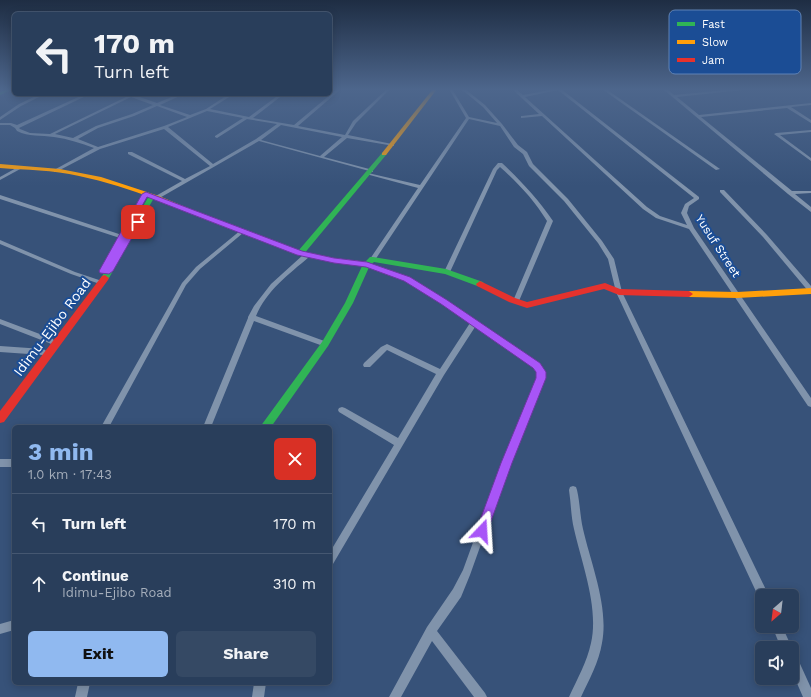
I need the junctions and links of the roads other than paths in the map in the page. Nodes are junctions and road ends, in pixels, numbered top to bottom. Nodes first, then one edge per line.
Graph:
1 (29, 122) edge
2 (78, 122) edge
3 (113, 122) edge
4 (181, 122) edge
5 (242, 122) edge
6 (269, 122) edge
7 (300, 122) edge
8 (354, 122) edge
9 (410, 122) edge
10 (466, 122) edge
11 (485, 122) edge
12 (498, 122) edge
13 (549, 122) edge
14 (600, 122) edge
15 (651, 122) edge
16 (706, 122) edge
17 (0, 124) edge
18 (280, 124) junction
19 (501, 125) junction
20 (295, 126) junction
21 (17, 127) junction
22 (165, 127) junction
23 (811, 131) edge
24 (50, 135) junction
25 (346, 136) junction
26 (217, 137) dead end
27 (74, 139) junction
28 (258, 140) junction
29 (392, 145) junction
30 (98, 148) junction
31 (130, 153) dead end
32 (321, 157) junction
33 (811, 160) edge
34 (212, 165) junction
35 (0, 166) edge
36 (20, 168) junction
37 (718, 169) dead end
38 (56, 171) junction
39 (370, 172) junction
40 (0, 179) edge
41 (185, 181) junction
42 (421, 187) junction
43 (722, 191) dead end
44 (811, 192) edge
45 (790, 193) junction
46 (151, 196) junction
47 (0, 197) edge
48 (811, 210) edge
49 (691, 228) junction
50 (241, 232) junction
51 (123, 237) junction
52 (0, 242) edge
53 (303, 254) junction
54 (370, 262) junction
55 (106, 271) junction
56 (447, 272) junction
57 (97, 281) junction
58 (811, 291) edge
59 (619, 292) junction
60 (737, 295) junction
61 (516, 301) junction
62 (251, 317) junction
63 (0, 321) edge
64 (474, 323) junction
65 (67, 326) junction
66 (51, 341) junction
67 (324, 344) junction
68 (0, 349) edge
69 (43, 352) junction
70 (367, 365) dead end
71 (440, 373) junction
72 (811, 404) edge
73 (0, 409) edge
74 (342, 410) dead end
75 (0, 420) edge
76 (106, 425) edge
77 (208, 425) edge
78 (266, 425) edge
79 (399, 443) junction
80 (0, 463) edge
81 (12, 463) edge
82 (573, 490) dead end
83 (332, 558) edge
84 (761, 589) edge
85 (12, 626) edge
86 (0, 629) edge
87 (431, 631) junction
88 (799, 675) edge
89 (84, 685) edge
90 (260, 685) edge
91 (81, 697) edge
92 (258, 697) edge
93 (395, 697) edge
94 (481, 697) edge
95 (575, 697) edge
96 (809, 697) edge

1 - 21 street
2 - 24 street
3 - 27 street
4 - 22 street
5 - 26 street
6 - 18 street
7 - 20 street
8 - 25 street
9 - 29 main road
10 - 42 street
11 - 19 street
12 - 19 street
13 - 49 street
14 - 49 street, Yusuf Street
15 - 37 street
16 - 45 street
17 - 21 street
18 - 20 street
18 - 28 street
19 - 59 street
20 - 25 street
21 - 24 street
22 - 30 street
22 - 34 street
23 - 33 street
24 - 27 street
25 - 29 street
25 - 32 street
27 - 30 street
28 - 32 street
28 - 34 street
29 - 39 main road
30 - 38 street
31 - 41 street
32 - 39 street
34 - 41 street
35 - 36 main road
36 - 38 main road
36 - 40 street
38 - 46 main road
39 - 42 street
39 - 53 main road
41 - 46 street
42 - 54 street
43 - 58 street
44 - 45 street
45 - 48 street
46 - 50 main road
46 - 51 main road, Idimu-Ejibo Road
46 - 55 main road, Idimu-Ejibo Road
47 - 51 street
49 - 60 street, Yusuf Street
50 - 53 main road
50 - 76 street
51 - 55 main road, Idimu-Ejibo Road
52 - 57 street
53 - 54 street
53 - 62 street
54 - 56 main road
54 - 64 street
54 - 67 main road
55 - 57 main road, Idimu-Ejibo Road
55 - 65 main road, Idimu-Ejibo Road
56 - 61 main road
56 - 61 street
57 - 65 main road, Idimu-Ejibo Road
58 - 60 main road
59 - 60 main road
59 - 61 main road
59 - 84 street
60 - 72 street, Yusuf Street
62 - 67 street
62 - 77 street
63 - 66 street
64 - 71 street
64 - 87 street
65 - 66 main road, Idimu-Ejibo Road
65 - 75 main road, Idimu-Ejibo Road
66 - 69 main road, Idimu-Ejibo Road
67 - 78 main road
68 - 69 street
69 - 73 main road, Idimu-Ejibo Road
70 - 71 street
71 - 79 street
74 - 79 street
79 - 83 street
80 - 81 street
82 - 95 street
85 - 86 street
87 - 93 street
87 - 94 street
88 - 96 street
89 - 91 street
90 - 92 street

